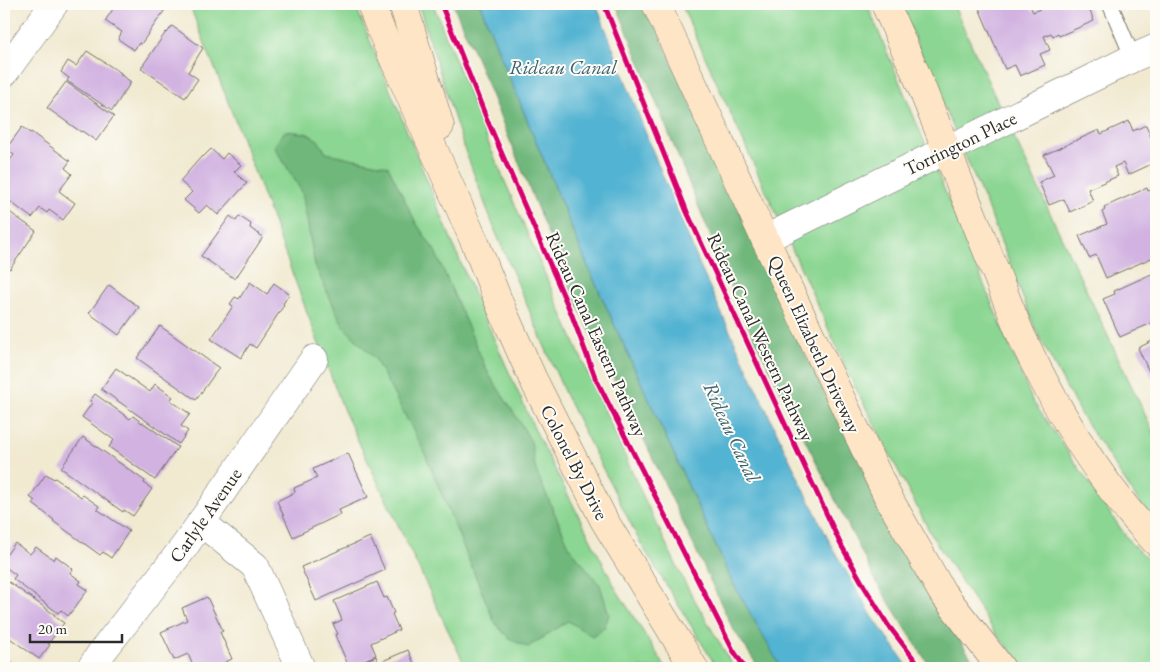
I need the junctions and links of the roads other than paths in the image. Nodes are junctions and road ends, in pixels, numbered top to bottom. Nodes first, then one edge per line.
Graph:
1 (54, 4) edge
2 (371, 4) edge
3 (402, 4) edge
4 (656, 4) edge
5 (885, 4) edge
6 (1110, 4) edge
7 (1145, 53) edge
8 (4, 73) edge
9 (947, 150) junction
10 (765, 238) junction
11 (476, 245) junction
12 (314, 359) dead end
13 (201, 522) junction
14 (1156, 542) edge
15 (91, 668) edge
16 (302, 668) edge
17 (694, 668) edge
18 (1001, 668) edge

1 - 8 street
2 - 11 main road, Colonel By Drive
3 - 11 main road, Colonel By Drive
4 - 10 main road, Queen Elizabeth Driveway
5 - 9 main road
6 - 7 lane
7 - 9 street, Torrington Place
9 - 10 street, Torrington Place
9 - 14 main road
10 - 18 main road, Queen Elizabeth Driveway
11 - 17 main road, Colonel By Drive
12 - 13 street, Carlyle Avenue
13 - 15 street, Carlyle Avenue
13 - 16 street

